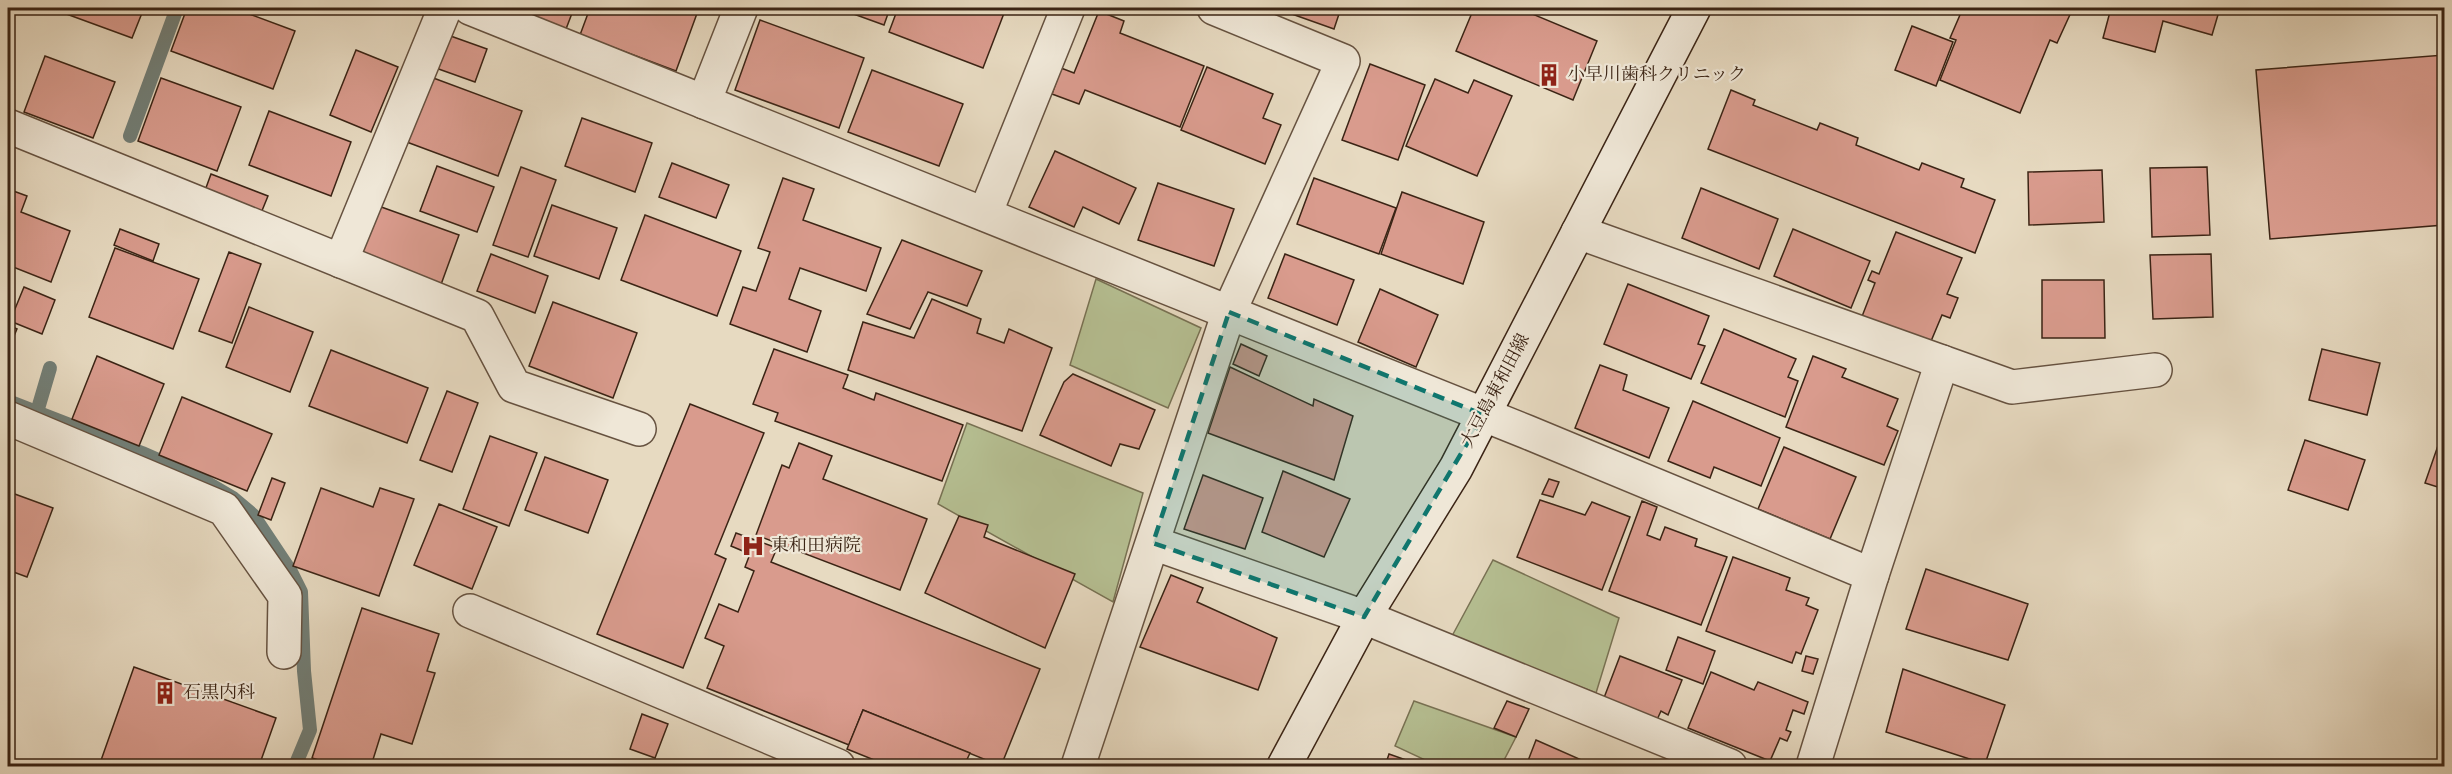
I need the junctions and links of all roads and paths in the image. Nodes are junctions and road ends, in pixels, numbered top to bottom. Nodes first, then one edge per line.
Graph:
1 (445, 8) edge
2 (470, 8) edge
3 (741, 8) edge
4 (1068, 8) edge
5 (1214, 8) edge
6 (1694, 8) edge
7 (704, 102) junction
8 (8, 126) edge
9 (985, 214) junction
10 (1578, 232) junction
11 (341, 261) junction
12 (1229, 312) junction
13 (1941, 362) junction
14 (2155, 369) dead end
15 (1484, 415) junction
16 (8, 418) edge
17 (639, 429) dead end
18 (1152, 543) junction
19 (1872, 575) junction
20 (470, 611) dead end
21 (1364, 617) junction
22 (284, 652) dead end
23 (838, 766) edge
24 (1078, 766) edge
25 (1284, 766) edge
26 (1730, 766) edge
27 (1813, 766) edge

1 - 11 street
2 - 7 street
3 - 7 street
4 - 9 street
5 - 12 street
6 - 10 street, 大豆島東和田線
7 - 9 street
8 - 11 street
9 - 12 street
10 - 13 street
10 - 15 street, 大豆島東和田線
11 - 17 street
12 - 15 street
12 - 18 street
13 - 14 street
13 - 19 street
15 - 19 street
15 - 21 street, 大豆島東和田線
16 - 22 street
18 - 21 street
18 - 24 street
19 - 27 street
20 - 23 street
21 - 25 street, 大豆島東和田線
21 - 26 street

